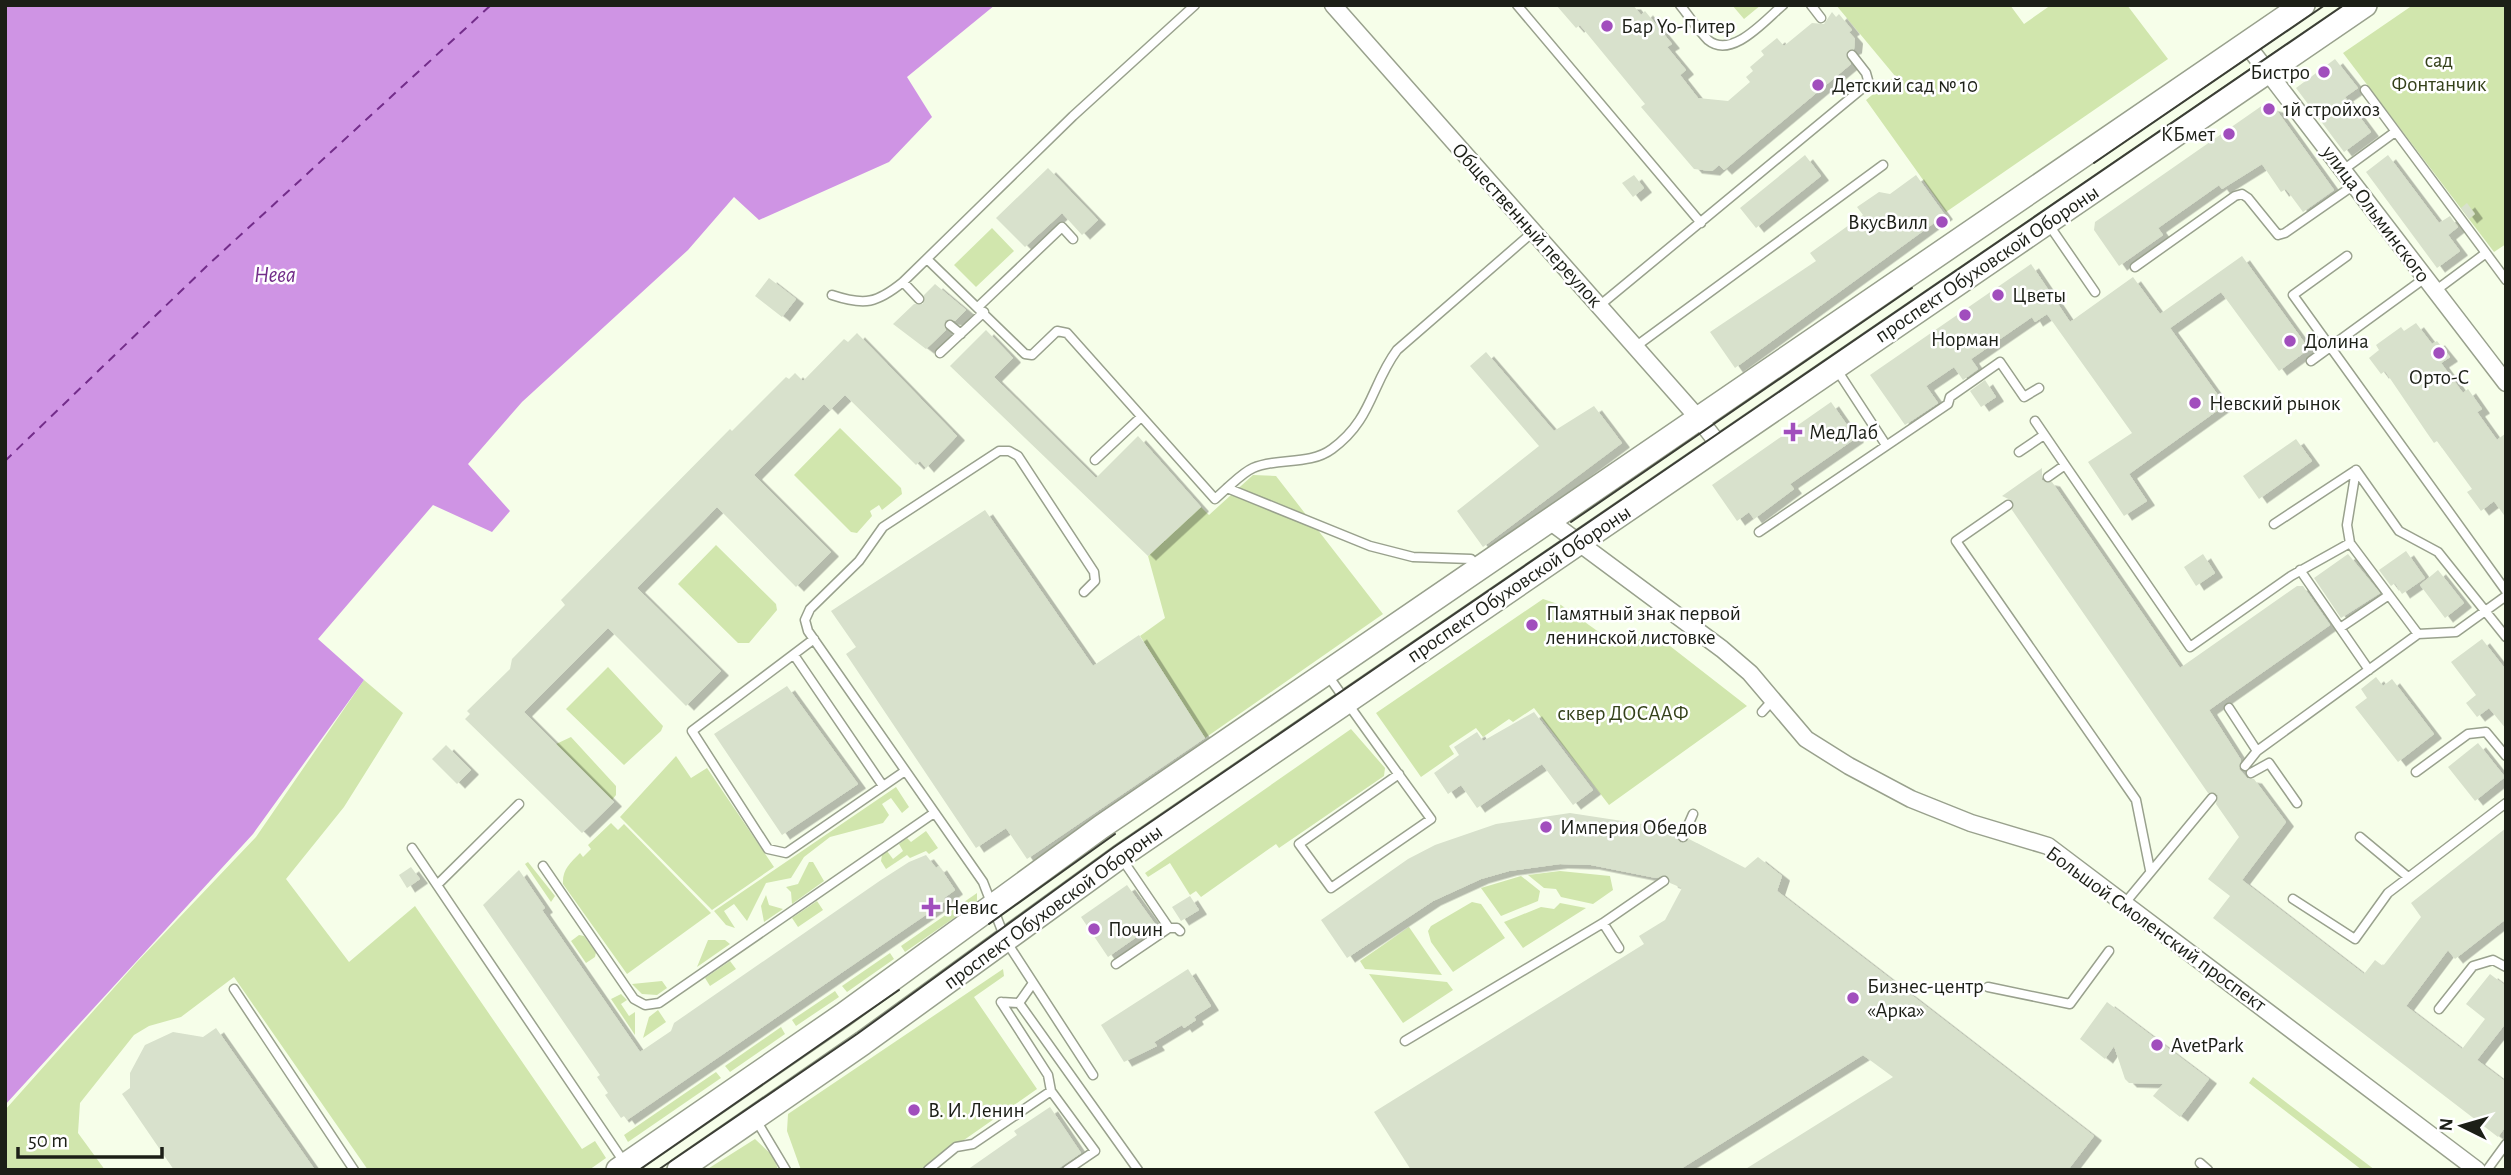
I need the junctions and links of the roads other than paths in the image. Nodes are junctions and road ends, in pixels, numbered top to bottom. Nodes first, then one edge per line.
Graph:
1 (1195, 5) edge
2 (1333, 5) edge
3 (1517, 5) edge
4 (1680, 5) edge
5 (1783, 5) edge
6 (1811, 5) edge
7 (2364, 5) edge
8 (2294, 8) edge
9 (1821, 18) dead end
10 (2247, 45) junction
11 (1852, 55) dead end
12 (2267, 72) junction
13 (2365, 90) dead end
14 (2395, 132) junction
15 (1883, 165) dead end
16 (2343, 170) junction
17 (2354, 185) junction
18 (2047, 222) junction
19 (1701, 223) junction
20 (1533, 232) junction
21 (1073, 239) dead end
22 (2486, 253) junction
23 (2347, 256) dead end
24 (927, 259) junction
25 (2136, 267) dead end
26 (2502, 267) edge
27 (2506, 279) edge
28 (904, 282) junction
29 (2430, 285) junction
30 (2095, 292) dead end
31 (831, 295) dead end
32 (919, 299) dead end
33 (1598, 306) junction
34 (981, 309) junction
35 (950, 325) dead end
36 (961, 334) junction
37 (1635, 347) junction
38 (2330, 347) junction
39 (940, 353) dead end
40 (2311, 361) dead end
41 (1836, 367) junction
42 (2506, 383) edge
43 (2039, 388) dead end
44 (1141, 417) junction
45 (1699, 419) junction
46 (2035, 421) dead end
47 (2045, 435) junction
48 (1886, 445) junction
49 (1720, 446) junction
50 (2019, 452) dead end
51 (1095, 460) dead end
52 (2065, 465) junction
53 (2356, 470) junction
54 (2048, 477) dead end
55 (1227, 488) junction
56 (2008, 505) dead end
57 (1551, 522) junction
58 (2274, 524) dead end
59 (1759, 532) dead end
60 (2350, 543) junction
61 (1578, 544) junction
62 (1480, 570) junction
63 (2300, 570) junction
64 (2506, 591) edge
65 (1084, 592) dead end
66 (2389, 595) junction
67 (2506, 596) edge
68 (2483, 612) junction
69 (2340, 628) junction
70 (2418, 634) junction
71 (2506, 637) edge
72 (814, 639) junction
73 (794, 655) junction
74 (2369, 670) junction
75 (1326, 674) junction
76 (1346, 702) junction
77 (2229, 708) dead end
78 (2257, 751) junction
79 (2506, 756) edge
80 (905, 771) junction
81 (2416, 772) dead end
82 (1399, 775) junction
83 (883, 786) junction
84 (2212, 798) dead end
85 (2297, 803) dead end
86 (2506, 803) edge
87 (519, 804) dead end
88 (934, 813) junction
89 (1693, 814) dead end
90 (1683, 836) dead end
91 (2360, 837) dead end
92 (412, 848) dead end
93 (1121, 856) junction
94 (543, 866) dead end
95 (2150, 870) junction
96 (2408, 877) junction
97 (1664, 881) dead end
98 (437, 885) junction
99 (2293, 899) dead end
100 (2125, 903) junction
101 (992, 906) junction
102 (1603, 923) junction
103 (1169, 928) junction
104 (1180, 931) dead end
105 (1006, 941) junction
106 (1619, 948) dead end
107 (2109, 951) dead end
108 (1116, 964) dead end
109 (2506, 967) edge
110 (1033, 983) junction
111 (1988, 987) dead end
112 (234, 989) dead end
113 (1019, 1003) junction
114 (2439, 1009) dead end
115 (1405, 1041) dead end
116 (1093, 1075) dead end
117 (1051, 1091) junction
118 (755, 1118) junction
119 (2506, 1144) edge
120 (2200, 1163) dead end
121 (622, 1167) edge
122 (354, 1170) edge
123 (679, 1170) edge
124 (786, 1170) edge
125 (928, 1170) edge
126 (1067, 1170) edge
127 (1138, 1170) edge
128 (2208, 1170) edge
129 (2477, 1170) edge
130 (2487, 1170) edge

1 - 24 lane
2 - 20 street, Общественный переулок
3 - 19 lane
4 - 5 lane
6 - 9 lane
7 - 12 main road, проспект Обуховской Обороны
8 - 10 main road, проспект Обуховской Обороны
10 - 12 street, улица Ольминского
10 - 45 main road, проспект Обуховской Обороны
11 - 19 lane
12 - 16 street, улица Ольминского
12 - 18 main road, проспект Обуховской Обороны
13 - 14 lane
14 - 16 lane
14 - 22 lane
15 - 37 lane
16 - 17 street, улица Ольминского
17 - 25 lane
17 - 29 street, улица Ольминского
18 - 30 lane
18 - 41 main road, проспект Обуховской Обороны
19 - 33 lane
20 - 33 street, Общественный переулок
20 - 55 lane
21 - 34 lane
22 - 26 lane
22 - 29 lane
23 - 38 lane
24 - 28 lane
24 - 34 lane
26 - 27 lane
28 - 31 lane
28 - 32 lane
29 - 38 lane
29 - 42 street, улица Ольминского
33 - 37 street, Общественный переулок
34 - 36 lane
34 - 44 lane
35 - 36 lane
36 - 39 lane
37 - 45 street, Общественный переулок
38 - 40 lane
38 - 64 lane
41 - 48 lane
41 - 49 main road, проспект Обуховской Обороны
43 - 48 lane
44 - 51 lane
44 - 55 lane
45 - 49 street, Общественный переулок
45 - 57 main road, проспект Обуховской Обороны
46 - 47 lane
47 - 50 lane
47 - 52 lane
48 - 59 lane
49 - 61 main road, проспект Обуховской Обороны
52 - 54 lane
52 - 63 lane
53 - 58 lane
53 - 60 lane
53 - 68 lane
55 - 62 lane
56 - 95 lane
57 - 61 street, Большой Смоленский проспект
57 - 62 main road, проспект Обуховской Обороны
60 - 63 lane
60 - 66 lane
61 - 76 main road, проспект Обуховской Обороны
61 - 100 street, Большой Смоленский проспект
62 - 75 main road, проспект Обуховской Обороны
63 - 69 lane
65 - 72 lane
66 - 69 lane
66 - 70 lane
67 - 68 lane
68 - 70 lane
68 - 71 lane
69 - 74 lane
70 - 74 lane
72 - 73 lane
72 - 80 lane
73 - 83 lane
73 - 83 lane
74 - 78 lane
75 - 76 lane
75 - 101 main road, проспект Обуховской Обороны
76 - 82 lane
76 - 93 main road, проспект Обуховской Обороны
77 - 78 lane
78 - 85 lane
79 - 81 lane
80 - 83 lane
80 - 88 lane
82 - 82 lane
84 - 95 lane
86 - 96 lane
87 - 98 lane
88 - 94 lane
88 - 101 lane
89 - 90 lane
91 - 96 lane
92 - 98 lane
93 - 103 lane
93 - 105 main road, проспект Обуховской Обороны
95 - 100 lane
96 - 99 lane
97 - 102 lane
98 - 121 lane
100 - 129 street, Большой Смоленский проспект
101 - 105 lane
101 - 121 main road, проспект Обуховской Обороны
102 - 106 lane
102 - 115 lane
103 - 104 lane
103 - 108 lane
105 - 110 lane
105 - 118 main road, проспект Обуховской Обороны
107 - 111 lane
109 - 114 lane
110 - 113 lane
110 - 116 lane
112 - 122 lane
113 - 117 lane
113 - 127 lane
117 - 125 lane
117 - 126 lane
118 - 123 main road, проспект Обуховской Обороны
118 - 124 lane
119 - 130 lane
120 - 128 lane

